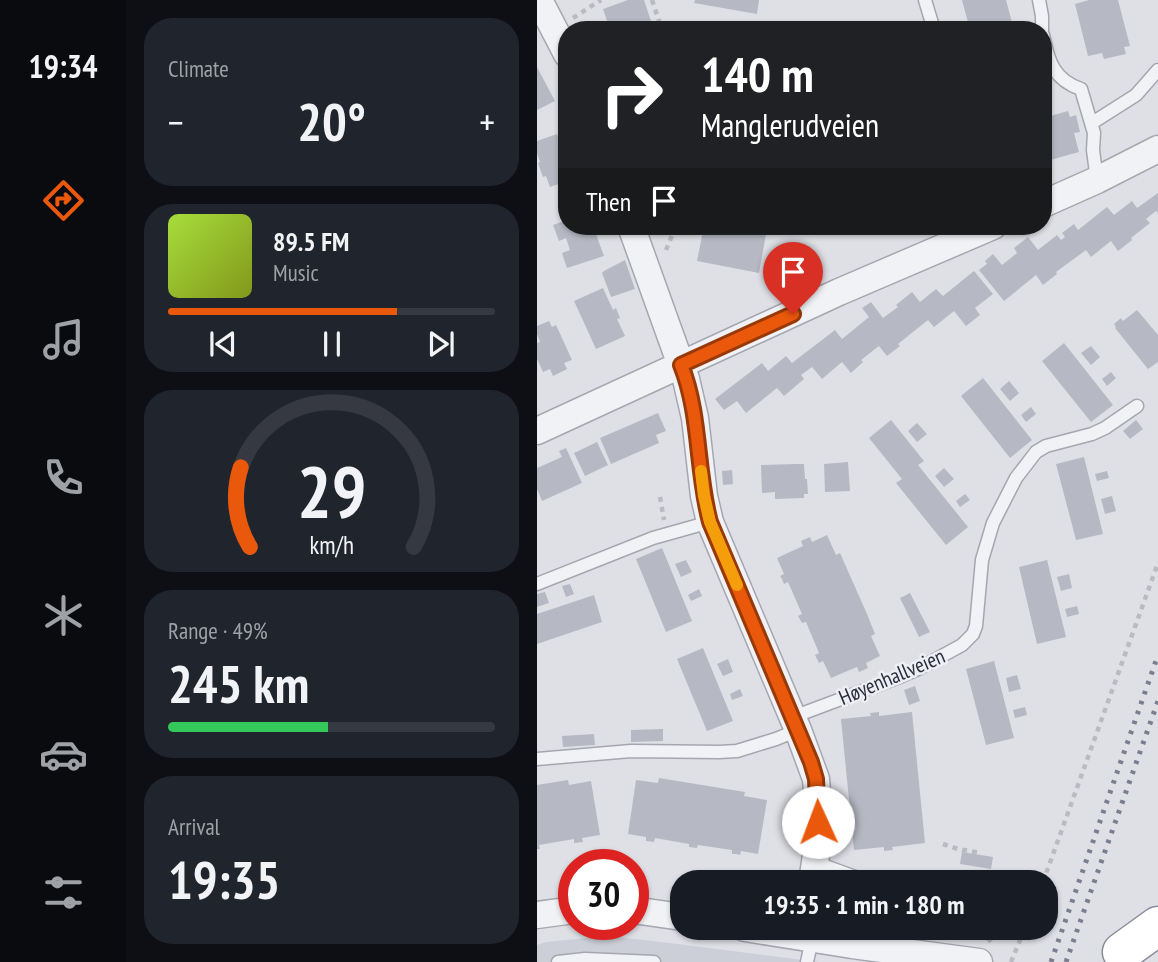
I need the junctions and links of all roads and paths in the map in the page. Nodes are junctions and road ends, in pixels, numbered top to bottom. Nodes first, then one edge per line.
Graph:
1 (539, 0) edge
2 (601, 0) edge
3 (652, 0) edge
4 (925, 0) edge
5 (1039, 0) edge
6 (567, 21) edge
7 (659, 21) edge
8 (931, 21) edge
9 (1042, 21) edge
10 (558, 27) edge
11 (554, 29) junction
12 (558, 37) edge
13 (1052, 64) edge
14 (1158, 70) edge
15 (1092, 123) junction
16 (1158, 149) edge
17 (1097, 180) junction
18 (1052, 200) edge
19 (634, 235) edge
20 (972, 235) edge
21 (681, 365) junction
22 (1137, 406) dead end
23 (537, 432) edge
24 (710, 522) junction
25 (1158, 563) edge
26 (537, 584) edge
27 (795, 723) junction
28 (537, 759) edge
29 (943, 844) dead end
30 (981, 853) dead end
31 (813, 870) edge
32 (1047, 870) edge
33 (558, 912) edge
34 (649, 912) edge
35 (537, 915) edge
36 (670, 915) edge
37 (1158, 929) edge
38 (1020, 940) edge
39 (807, 941) edge
40 (984, 950) edge
41 (1123, 960) edge
42 (558, 962) edge
43 (654, 962) edge
44 (1011, 962) edge

1 - 11 street
2 - 6 path
3 - 7 path
4 - 8 lane
5 - 9 lane
10 - 11 path
11 - 12 street
13 - 15 lane
14 - 15 lane
15 - 17 lane
16 - 17 street
17 - 18 street
19 - 21 street
20 - 21 street
21 - 23 street
21 - 24 street
22 - 27 lane, Høyenhallveien
24 - 26 lane
24 - 27 street
25 - 32 path
27 - 28 lane, Høyenhallveien
27 - 31 street
29 - 30 path
33 - 35 street
34 - 36 street
37 - 41 highway
38 - 44 path
39 - 40 street
42 - 43 lane

